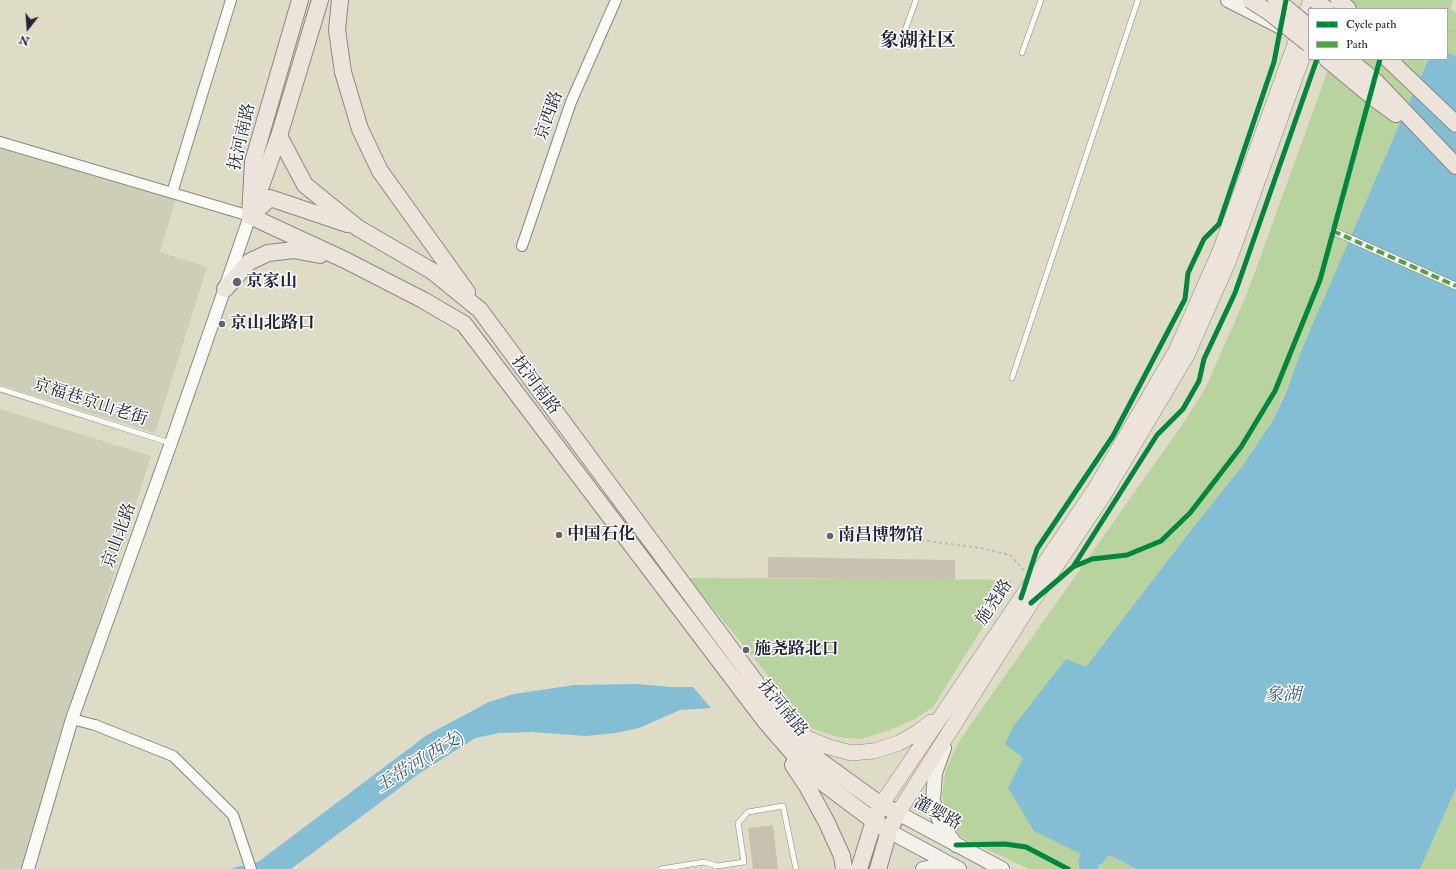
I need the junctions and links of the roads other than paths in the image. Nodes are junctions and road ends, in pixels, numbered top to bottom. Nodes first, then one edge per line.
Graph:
1 (231, 0) edge
2 (300, 0) edge
3 (320, 0) edge
4 (340, 0) edge
5 (616, 0) edge
6 (916, 0) edge
7 (1040, 0) edge
8 (1138, 0) edge
9 (1228, 0) edge
10 (1250, 0) edge
11 (1276, 0) edge
12 (1315, 0) edge
13 (1338, 0) edge
14 (1325, 8) edge
15 (1347, 8) edge
16 (1307, 38) edge
17 (899, 47) dead end
18 (1022, 53) dead end
19 (1328, 60) edge
20 (1349, 60) edge
21 (1389, 60) edge
22 (1403, 60) edge
23 (1455, 124) edge
24 (279, 136) junction
25 (1429, 136) junction
26 (0, 142) edge
27 (1456, 166) edge
28 (172, 193) junction
29 (250, 216) junction
30 (358, 228) junction
31 (1333, 231) dead end
32 (522, 246) dead end
33 (345, 260) junction
34 (1456, 286) edge
35 (224, 289) junction
36 (480, 310) junction
37 (1012, 378) dead end
38 (0, 389) edge
39 (171, 443) junction
40 (943, 712) junction
41 (72, 719) junction
42 (956, 720) junction
43 (765, 721) junction
44 (785, 722) junction
45 (881, 805) junction
46 (898, 813) junction
47 (874, 821) junction
48 (889, 831) junction
49 (956, 845) junction
50 (957, 868) edge
51 (28, 869) edge
52 (250, 869) edge
53 (661, 869) edge
54 (796, 869) edge
55 (844, 869) edge
56 (859, 869) edge
57 (878, 869) edge
58 (923, 869) edge
59 (1002, 869) edge

1 - 28 street
2 - 29 highway, 抚河南路
3 - 24 highway, 抚河南路
4 - 36 highway
5 - 32 street, 京西路
6 - 17 lane
7 - 18 lane
8 - 37 lane
9 - 16 main road
10 - 16 highway, bridge
11 - 16 highway, bridge
12 - 14 highway, bridge
13 - 15 highway
16 - 40 main road, 施尧路
16 - 42 main road, 施尧路
19 - 25 highway
20 - 25 highway
21 - 23 highway
22 - 23 highway
24 - 29 highway
24 - 30 highway, 抚河南路
25 - 27 highway
26 - 28 street
28 - 29 street
29 - 30 highway
29 - 33 highway, 抚河南路
29 - 35 street, 京山北路
30 - 36 highway, 抚河南路
31 - 34 street
33 - 35 highway
33 - 43 highway, 抚河南路
35 - 39 street, 京山北路
36 - 44 highway, 抚河南路
38 - 39 lane, 京福巷京山老街
39 - 41 street, 京山北路
40 - 44 main road
40 - 45 main road, 施尧路
41 - 51 street, 京山北路
41 - 52 street
42 - 46 main road, 施尧路
42 - 49 main road
43 - 47 highway, 抚河南路
43 - 55 highway
44 - 45 highway, 抚河南路
45 - 46 highway, 抚河南路
45 - 47 highway
46 - 48 highway
46 - 49 main road, 灌婴路
47 - 48 highway, 抚河南路
47 - 56 highway
48 - 50 main road
48 - 57 highway
49 - 59 main road, 灌婴路
50 - 58 main road
53 - 54 lane

